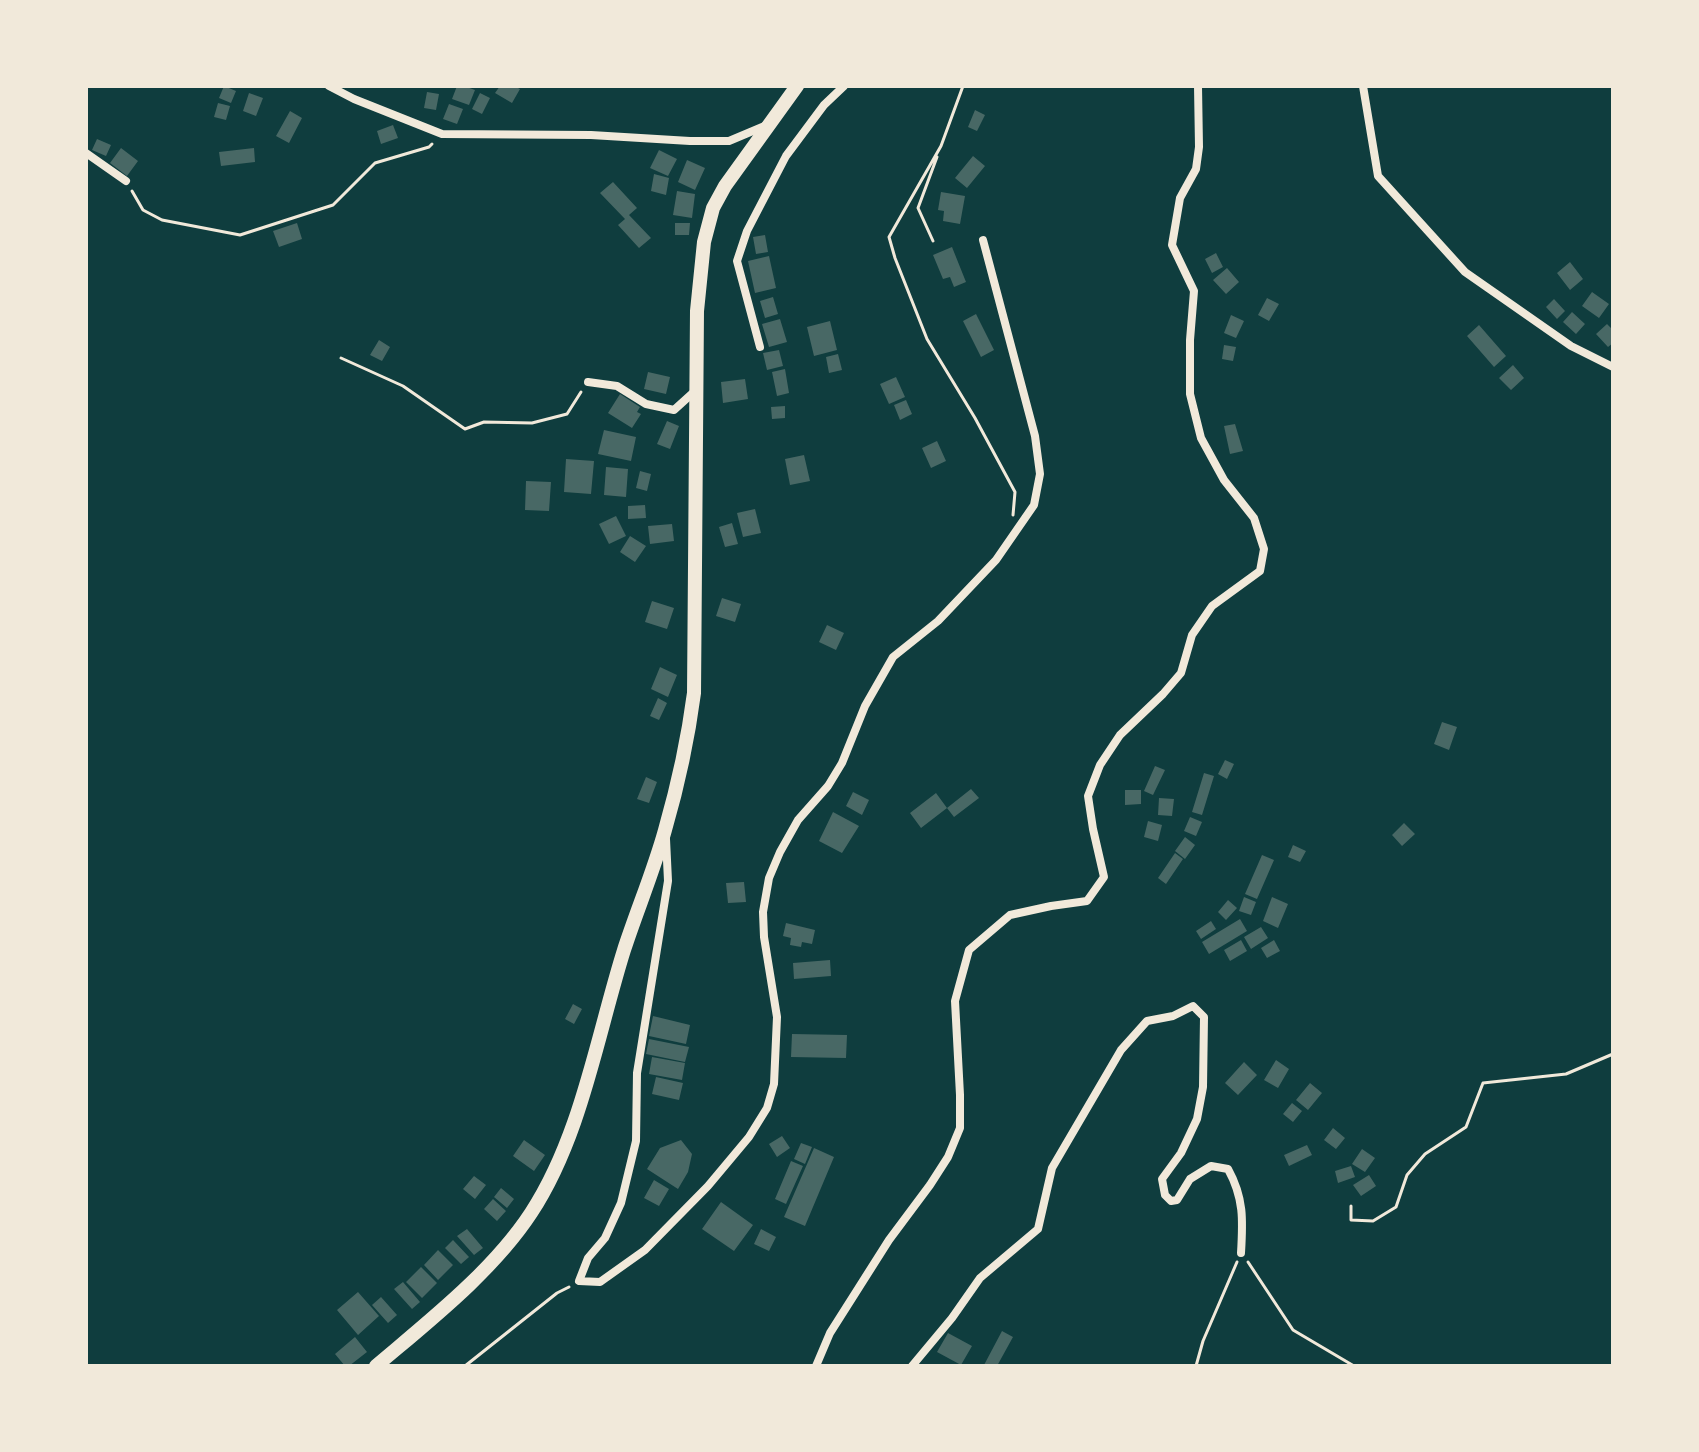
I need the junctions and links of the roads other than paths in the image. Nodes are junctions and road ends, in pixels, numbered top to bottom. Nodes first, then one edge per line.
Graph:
1 (329, 86) edge
2 (797, 86) edge
3 (844, 86) edge
4 (1198, 86) edge
5 (1363, 86) edge
6 (771, 123) junction
7 (86, 153) edge
8 (126, 181) road end
9 (983, 240) dead end
10 (760, 347) dead end
11 (1613, 367) edge
12 (588, 382) road end
13 (696, 390) junction
14 (665, 830) junction
15 (1241, 1253) road end
16 (376, 1366) edge
17 (816, 1366) edge
18 (912, 1366) edge

1 - 6 street
2 - 6 main road
3 - 10 street
4 - 17 street
5 - 11 street
6 - 13 main road
7 - 8 street
9 - 14 street
12 - 13 street
13 - 14 main road
14 - 16 main road
15 - 18 street

